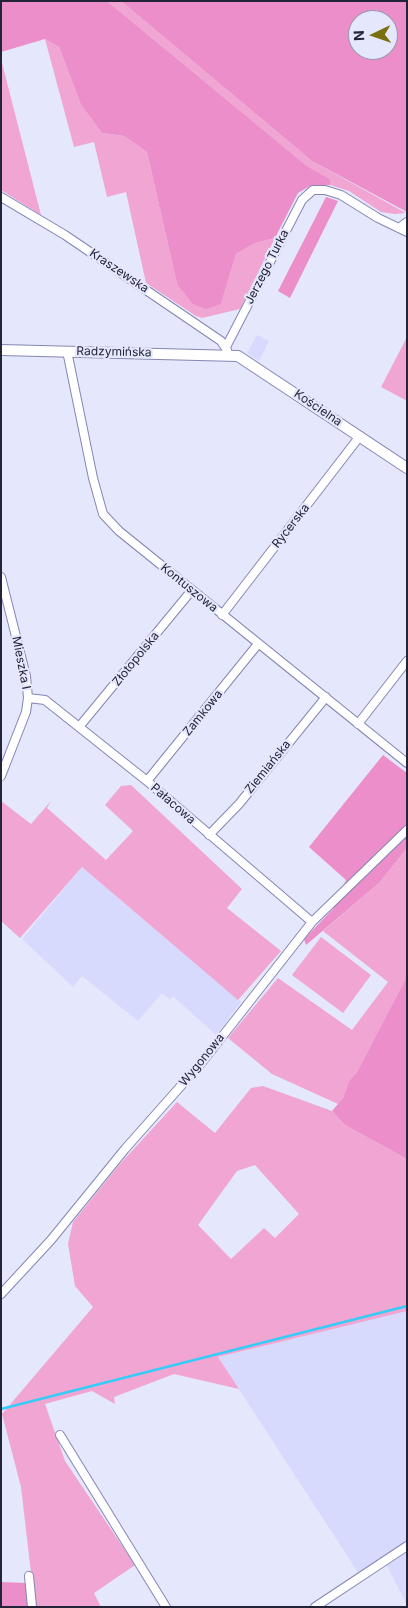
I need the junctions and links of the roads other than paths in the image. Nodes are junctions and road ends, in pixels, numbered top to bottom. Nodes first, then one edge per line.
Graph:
1 (1, 197) edge
2 (407, 222) edge
3 (398, 228) junction
4 (407, 232) edge
5 (1, 350) edge
6 (66, 351) junction
7 (226, 351) junction
8 (360, 436) junction
9 (407, 468) edge
10 (1, 577) edge
11 (192, 590) junction
12 (222, 615) junction
13 (258, 644) junction
14 (407, 661) edge
15 (326, 697) junction
16 (28, 698) junction
17 (358, 724) junction
18 (79, 727) junction
19 (407, 763) edge
20 (1, 776) edge
21 (147, 781) junction
22 (407, 830) edge
23 (208, 835) junction
24 (312, 922) junction
25 (1, 1294) edge
26 (60, 1435) dead end
27 (407, 1546) edge
28 (29, 1576) dead end
29 (32, 1607) edge
30 (166, 1607) edge
31 (315, 1607) edge

1 - 7 street, Kraszewska
2 - 3 street
3 - 4 street
3 - 7 street, Jerzego Turka
5 - 6 street, Radzymińska
6 - 7 street, Radzymińska
6 - 11 street, Kontuszowa
7 - 8 street, Kościelna
8 - 9 street, Kościelna
8 - 12 street, Rycerska
10 - 16 street, Mieszka I
11 - 12 street, Kontuszowa
11 - 18 street, Złotopolska
12 - 13 street, Kontuszowa
13 - 15 street, Kontuszowa
13 - 21 street, Zamkowa
14 - 17 street
15 - 17 street, Kontuszowa
15 - 23 street, Ziemiańska
16 - 18 street, Pałacowa
16 - 20 street, Mieszka I
17 - 19 street, Kontuszowa
18 - 21 street, Pałacowa
21 - 23 street, Pałacowa
22 - 24 street, Wygonowa
23 - 24 street, Pałacowa
24 - 25 street, Wygonowa
26 - 30 street
27 - 31 street
28 - 29 street

